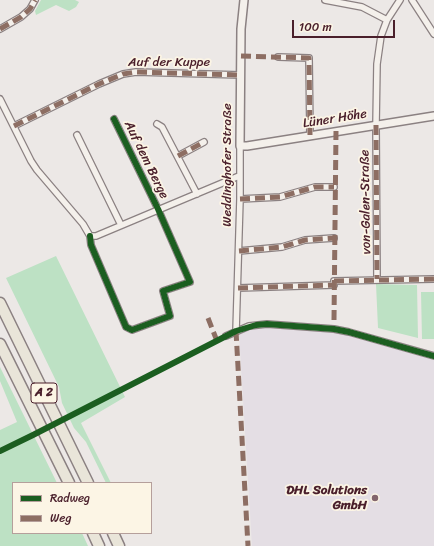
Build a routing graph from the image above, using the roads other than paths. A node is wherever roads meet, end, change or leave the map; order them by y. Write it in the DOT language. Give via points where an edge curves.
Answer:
graph roads {
  1 [pos="35,0"];
  2 [pos="244,0"];
  3 [pos="325,0"];
  4 [pos="400,0"];
  5 [pos="412,0"];
  6 [pos="387,20"];
  7 [pos="0,30"];
  8 [pos="434,34"];
  9 [pos="278,57"];
  10 [pos="241,75"];
  11 [pos="0,99"];
  12 [pos="434,116"];
  13 [pos="114,120"];
  14 [pos="157,124"];
  15 [pos="376,125"];
  16 [pos="14,126"];
  17 [pos="310,135"];
  18 [pos="77,136"];
  19 [pos="204,142"];
  20 [pos="240,146"];
  21 [pos="178,156"];
  22 [pos="240,176"];
  23 [pos="334,187"];
  24 [pos="197,194"];
  25 [pos="240,199"];
  26 [pos="158,210"];
  27 [pos="122,225"];
  28 [pos="90,236"];
  29 [pos="334,238"];
  30 [pos="239,251"];
  31 [pos="434,279"];
  32 [pos="377,280"];
  33 [pos="238,288"];
  34 [pos="0,303"];
  35 [pos="236,331"];
  36 [pos="226,336"];
  37 [pos="0,344"];
  38 [pos="434,356"];
  39 [pos="68,482"];
  40 [pos="88,482"];
  41 [pos="94,534"];
  42 [pos="113,534"];
  43 [pos="100,546"];
  44 [pos="119,546"];
  1 -- 7 [label="street" via="21,17"];
  2 -- 10 [label="street, Weddinghofer Straße"];
  3 -- 6 [label="street" via="362,7"];
  4 -- 6 [label="street, von-Galen-Straße"];
  5 -- 8 [label="street"];
  6 -- 15 [label="street, von-Galen-Straße" via="381,36 377,64"];
  9 -- 17 [label="street" via="309,58"];
  10 -- 16 [label="street, Auf der Kuppe" via="136,72 124,74"];
  10 -- 20 [label="street, Weddinghofer Straße"];
  11 -- 16 [label="street"];
  12 -- 15 [label="street, Lüner Höhe"];
  13 -- 26 [label="street, Auf dem Berge"];
  14 -- 21 [label="street, Auf dem Berge" via="162,127"];
  15 -- 17 [label="street, Lüner Höhe"];
  15 -- 32 [label="street, von-Galen-Straße"];
  16 -- 28 [label="street" via="37,170 83,224"];
  17 -- 20 [label="street, Lüner Höhe"];
  18 -- 27 [label="street"];
  19 -- 21 [label="street"];
  20 -- 22 [label="street, Weddinghofer Straße"];
  21 -- 24 [label="street, Auf dem Berge"];
  22 -- 24 [label="street, Auf dem Berge"];
  22 -- 25 [label="street, Weddinghofer Straße"];
  23 -- 25 [label="street" via="315,187 280,197"];
  24 -- 26 [label="street, Auf dem Berge"];
  25 -- 30 [label="street, Weddinghofer Straße"];
  26 -- 27 [label="street, Auf dem Berge"];
  26 -- 28 [label="street" via="190,282 163,291 170,316 132,330 126,327 91,245"];
  27 -- 28 [label="street, Auf dem Berge"];
  29 -- 30 [label="street"];
  30 -- 33 [label="street, Weddinghofer Straße"];
  31 -- 32 [label="street"];
  32 -- 33 [label="street"];
  33 -- 35 [label="street, Weddinghofer Straße"];
  34 -- 40 [label="highway, A 2"];
  35 -- 36 [label="street"];
  35 -- 38 [label="street" via="249,326 267,324 334,329"];
  37 -- 39 [label="highway, A 2"];
  41 -- 43 [label="highway"];
  42 -- 44 [label="highway"];
}
